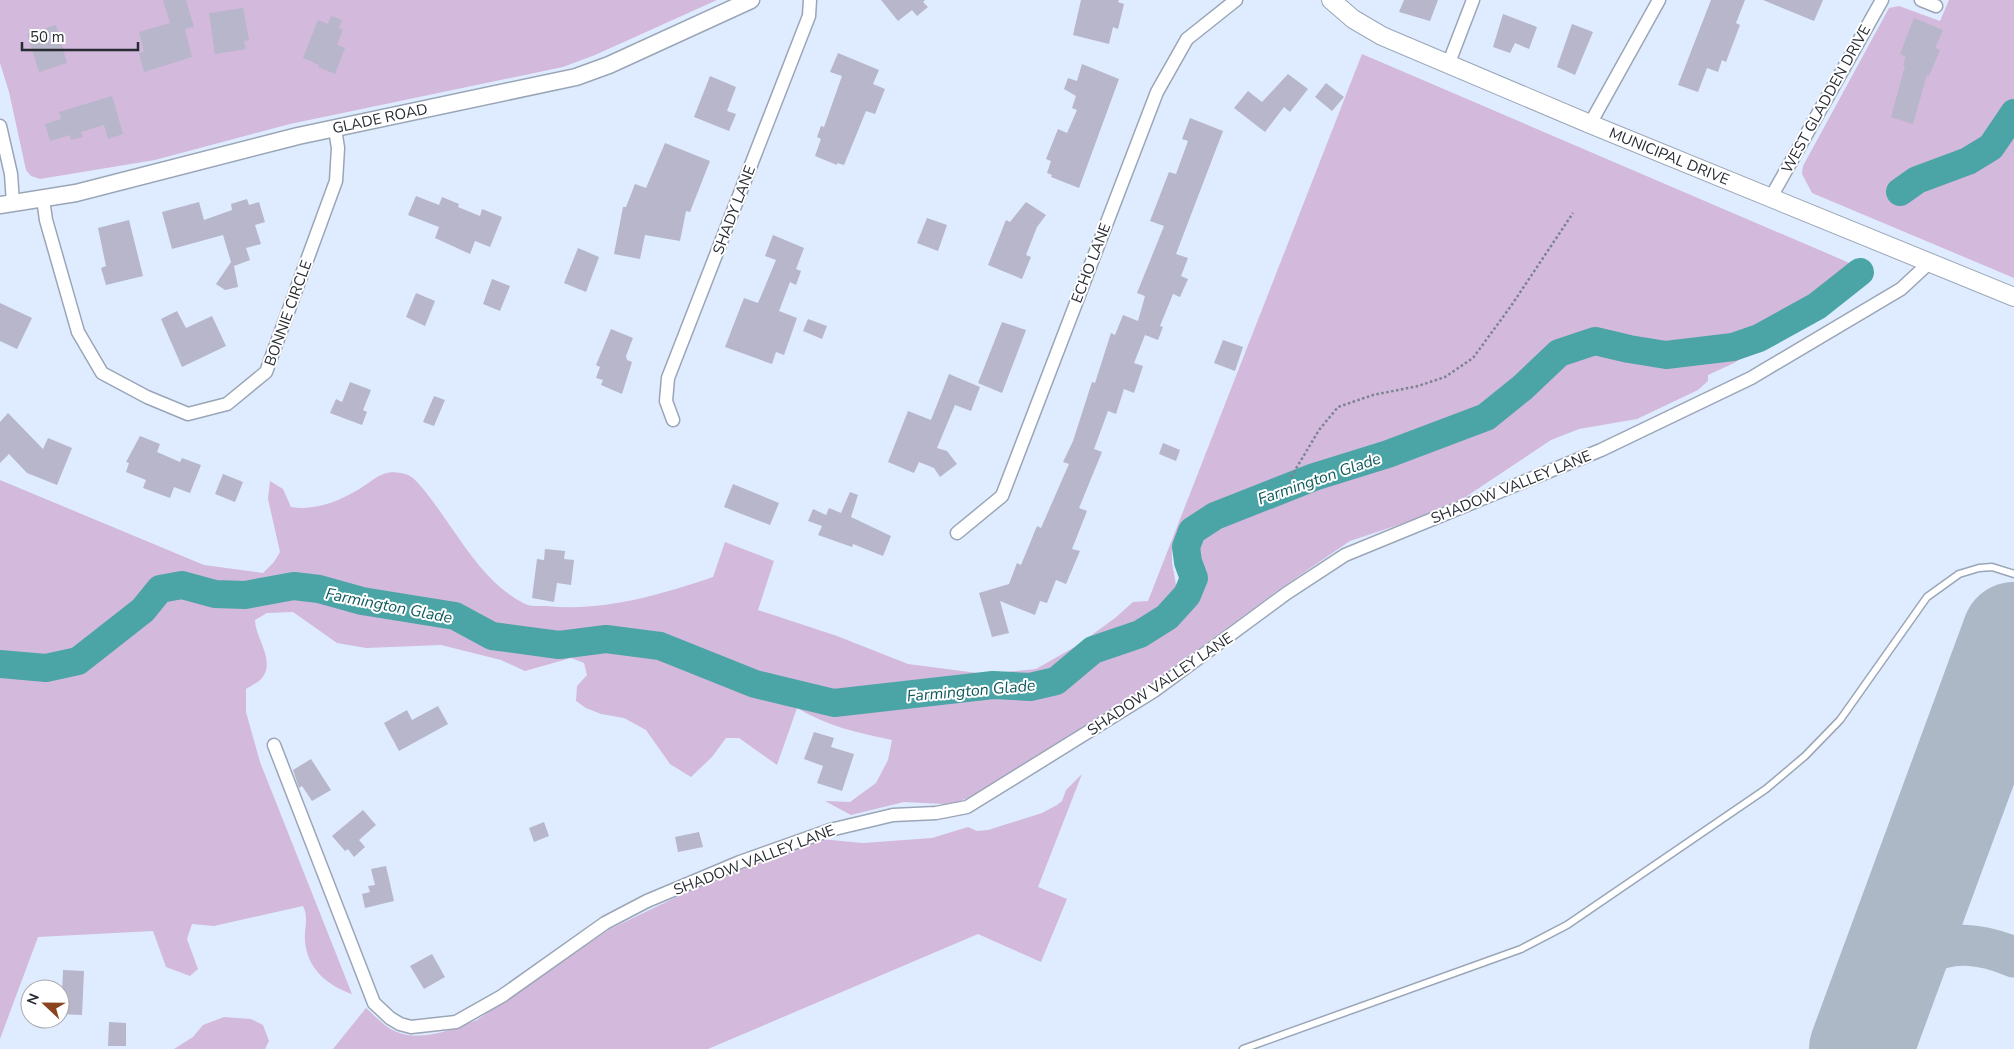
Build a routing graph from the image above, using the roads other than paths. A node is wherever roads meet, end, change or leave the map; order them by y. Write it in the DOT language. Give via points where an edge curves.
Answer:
graph roads {
  1 [pos="750,0"];
  2 [pos="810,0"];
  3 [pos="1236,0"];
  4 [pos="1331,0"];
  5 [pos="1473,0"];
  6 [pos="1660,0"];
  7 [pos="1882,0"];
  8 [pos="1920,0"];
  9 [pos="1936,6"];
  10 [pos="1448,65"];
  11 [pos="1590,124"];
  12 [pos="0,126"];
  13 [pos="335,129"];
  14 [pos="1770,199"];
  15 [pos="43,200"];
  16 [pos="6,204"];
  17 [pos="1929,263"];
  18 [pos="2014,297"];
  19 [pos="674,420"];
  20 [pos="957,533"];
  21 [pos="2014,574"];
  22 [pos="274,745"];
  23 [pos="1243,1049"];
  1 -- 13 [label="street, GLADE ROAD" via="576,77"];
  2 -- 19 [label="street, SHADY LANE" via="810,16 668,378 666,401"];
  3 -- 20 [label="street, ECHO LANE" via="1187,39 1157,92 1002,496"];
  4 -- 10 [label="main road, MUNICIPAL DRIVE" via="1353,19 1382,36"];
  5 -- 10 [label="street"];
  6 -- 11 [label="street"];
  7 -- 14 [label="street, WEST GLADDEN DRIVE"];
  8 -- 9 [label="street"];
  10 -- 11 [label="main road, MUNICIPAL DRIVE"];
  11 -- 14 [label="main road, MUNICIPAL DRIVE"];
  12 -- 16 [label="street" via="11,174"];
  13 -- 15 [label="street, GLADE ROAD"];
  13 -- 15 [label="street, BONNIE CIRCLE" via="338,148 336,182 266,372 227,404 188,414 102,373 78,332"];
  14 -- 17 [label="main road, MUNICIPAL DRIVE"];
  15 -- 16 [label="street, GLADE ROAD"];
  17 -- 18 [label="main road, MUNICIPAL DRIVE"];
  17 -- 22 [label="street, SHADOW VALLEY LANE" via="1901,289 1751,378 1601,450 1345,555 1154,690 968,808 893,815 830,830 648,901 605,923 502,996 456,1022 421,1028 405,1026 390,1018 374,1003"];
  21 -- 23 [label="lane" via="1992,567 1979,568 1959,574 1927,597 1840,720 1804,756 1766,789 1567,925 1521,949"];
}
